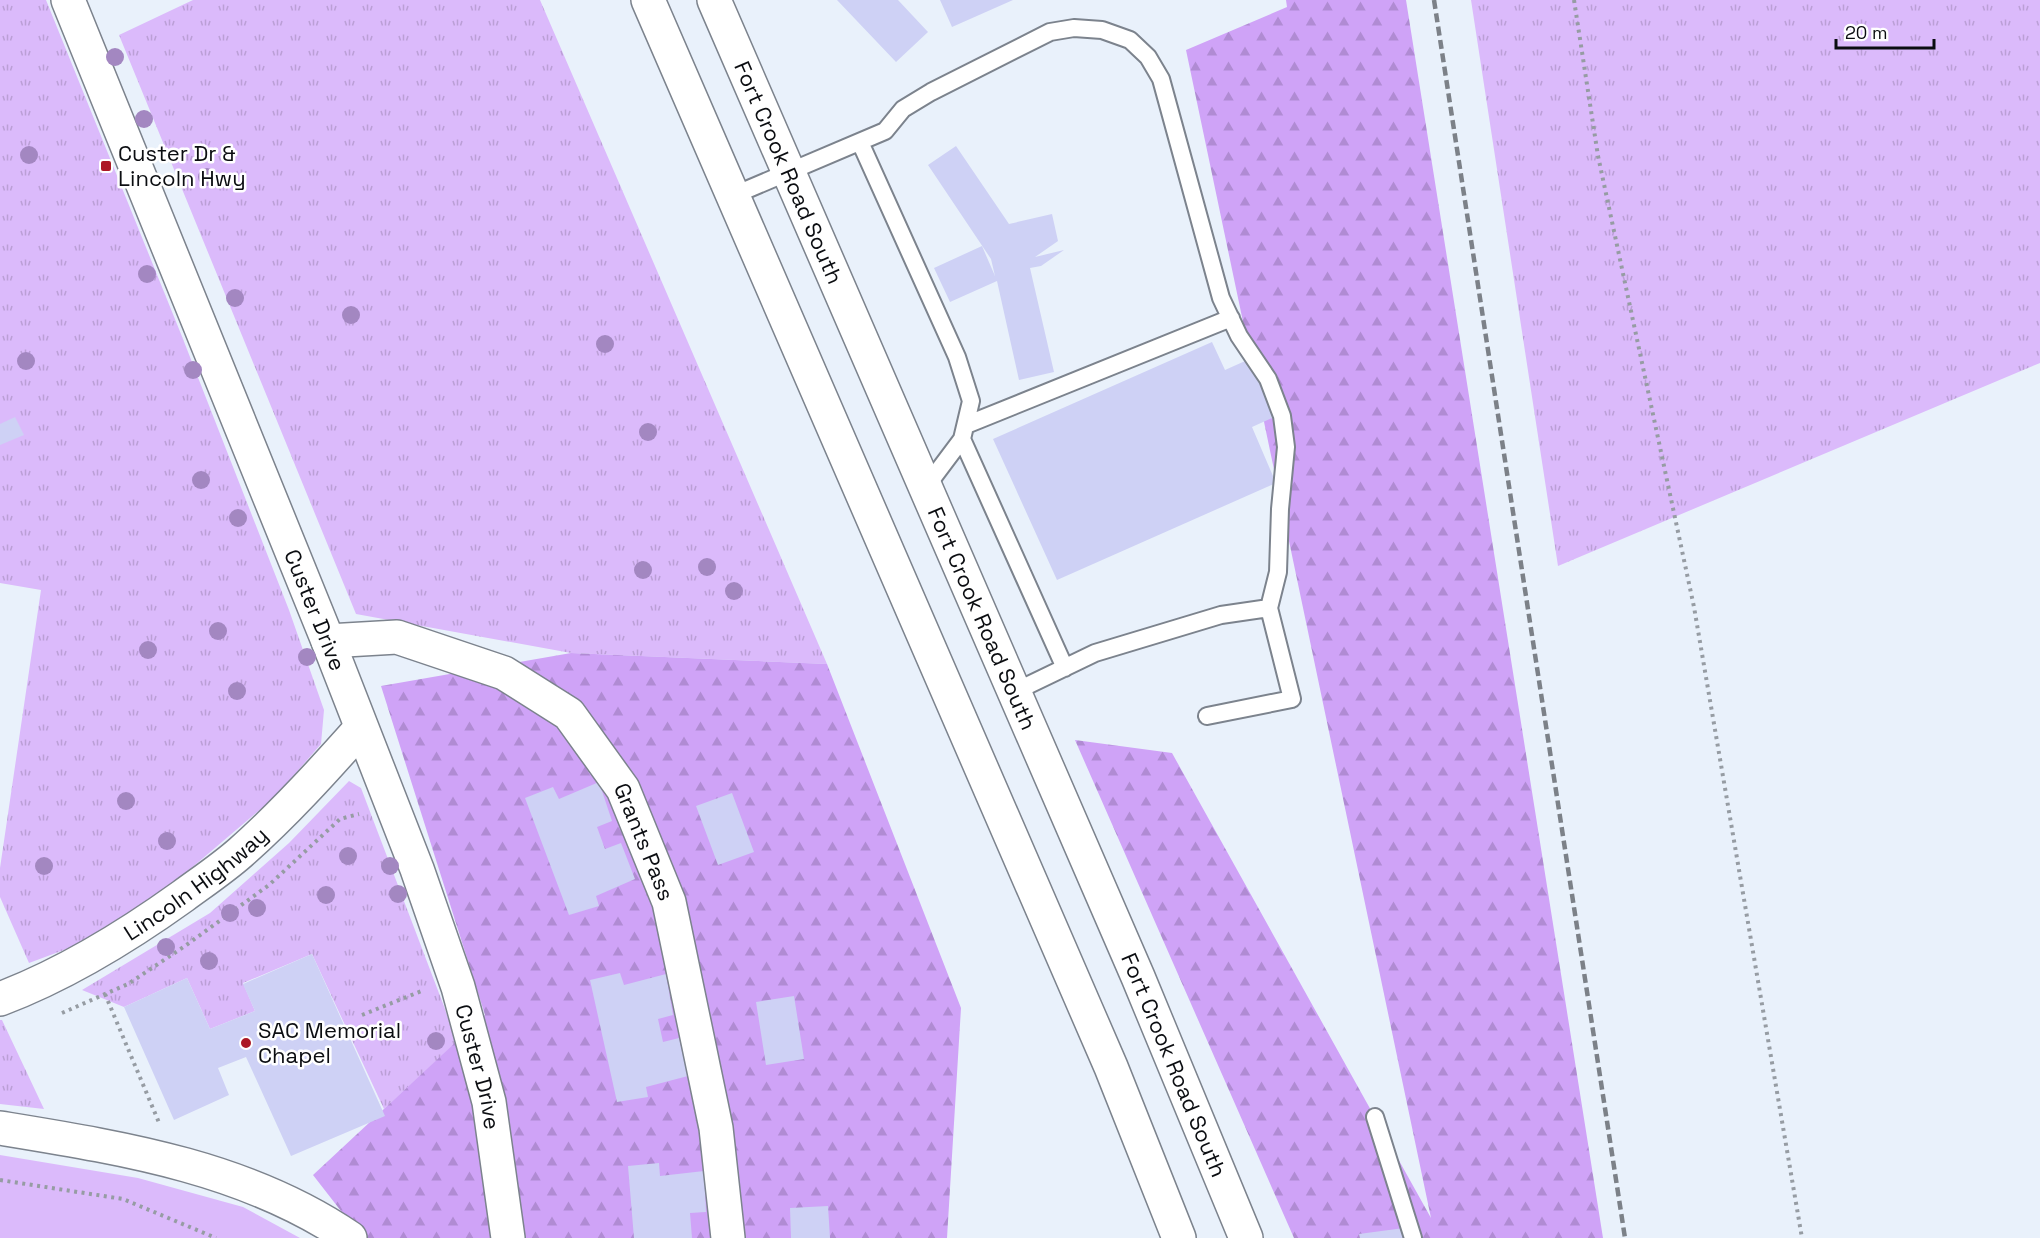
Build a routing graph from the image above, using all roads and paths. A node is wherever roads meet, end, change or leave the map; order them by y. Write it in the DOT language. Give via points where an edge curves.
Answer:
graph roads {
  1 [pos="68,0"];
  2 [pos="648,0"];
  3 [pos="714,0"];
  4 [pos="1574,0"];
  5 [pos="860,142"];
  6 [pos="789,172"];
  7 [pos="732,196"];
  8 [pos="1231,318"];
  9 [pos="964,432"];
  10 [pos="926,487"];
  11 [pos="1269,608"];
  12 [pos="328,641"];
  13 [pos="1065,668"];
  14 [pos="1014,692"];
  15 [pos="1207,716"];
  16 [pos="361,728"];
  17 [pos="389,798"];
  18 [pos="455,978"];
  19 [pos="105,994"];
  20 [pos="0,999"];
  21 [pos="62,1013"];
  22 [pos="362,1015"];
  23 [pos="1375,1117"];
  24 [pos="0,1128"];
  25 [pos="163,1131"];
  26 [pos="0,1180"];
  27 [pos="216,1238"];
  28 [pos="350,1238"];
  29 [pos="508,1238"];
  30 [pos="728,1238"];
  31 [pos="1179,1238"];
  32 [pos="1246,1238"];
  33 [pos="1413,1238"];
  34 [pos="1802,1238"];
  1 -- 12 [label="street, Custer Drive"];
  2 -- 7 [label="street"];
  3 -- 6 [label="street, Fort Crook Road South"];
  4 -- 34 [label="path" via="1598,156 1694,607"];
  5 -- 6 [label="lane"];
  5 -- 8 [label="lane" via="885,131 903,109 931,92 1050,32 1074,28 1102,30 1130,40 1148,57 1161,79 1221,298"];
  5 -- 9 [label="lane" via="957,357 971,401"];
  6 -- 7 [label="lane"];
  6 -- 10 [label="street, Fort Crook Road South"];
  7 -- 31 [label="street" via="1106,1056"];
  8 -- 9 [label="lane"];
  8 -- 11 [label="lane" via="1268,379 1282,416 1286,447 1278,572"];
  9 -- 10 [label="lane"];
  9 -- 13 [label="lane"];
  10 -- 14 [label="street, Fort Crook Road South"];
  11 -- 13 [label="lane" via="1221,615 1095,654"];
  11 -- 15 [label="lane" via="1292,699"];
  12 -- 16 [label="street, Custer Drive"];
  12 -- 30 [label="street, Grants Pass" via="397,638 504,673 568,714 623,789 669,902 716,1128"];
  13 -- 14 [label="lane"];
  14 -- 32 [label="street, Fort Crook Road South"];
  16 -- 17 [label="street, Custer Drive"];
  16 -- 20 [label="street, Lincoln Highway" via="309,787 239,854 104,949"];
  17 -- 18 [label="street, Custer Drive"];
  17 -- 19 [label="path" via="364,813 340,819 268,885 185,946 128,984"];
  18 -- 22 [label="path"];
  18 -- 29 [label="street, Custer Drive" via="489,1102"];
  19 -- 21 [label="path"];
  19 -- 25 [label="path"];
  23 -- 33 [label="lane"];
  24 -- 28 [label="street" via="113,1147 203,1168 296,1205"];
  26 -- 27 [label="path" via="123,1198"];
}
